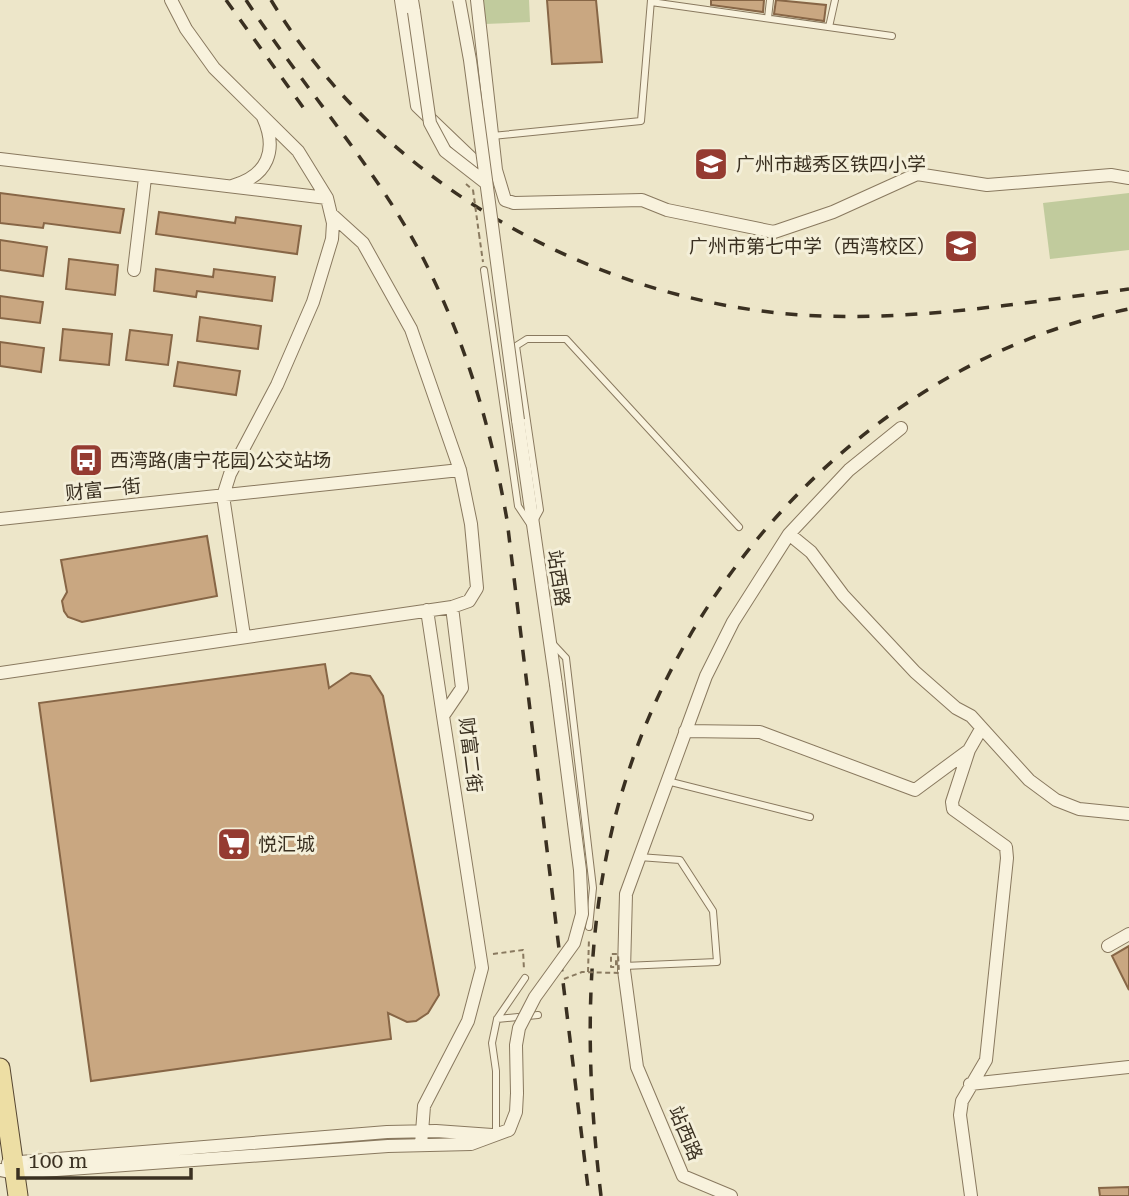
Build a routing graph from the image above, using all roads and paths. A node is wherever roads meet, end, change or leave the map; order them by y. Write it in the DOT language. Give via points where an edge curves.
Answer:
graph roads {
  1 [pos="171,0"];
  2 [pos="401,0"];
  3 [pos="459,0"];
  4 [pos="477,0"];
  5 [pos="713,0"];
  6 [pos="770,0"];
  7 [pos="835,0"];
  8 [pos="651,1"];
  9 [pos="413,6"];
  10 [pos="712,10"];
  11 [pos="768,18"];
  12 [pos="829,27"];
  13 [pos="892,36"];
  14 [pos="260,111"];
  15 [pos="492,136"];
  16 [pos="0,159"];
  17 [pos="20,163"];
  18 [pos="0,167"];
  19 [pos="145,178"];
  20 [pos="1129,178"];
  21 [pos="486,183"];
  22 [pos="501,185"];
  23 [pos="228,187"];
  24 [pos="473,190"];
  25 [pos="327,198"];
  26 [pos="331,214"];
  27 [pos="134,270"];
  28 [pos="484,270"];
  29 [pos="901,428"];
  30 [pos="460,470"];
  31 [pos="223,496"];
  32 [pos="0,519"];
  33 [pos="531,526"];
  34 [pos="739,527"];
  35 [pos="789,534"];
  36 [pos="452,607"];
  37 [pos="427,610"];
  38 [pos="244,636"];
  39 [pos="550,640"];
  40 [pos="0,673"];
  41 [pos="443,716"];
  42 [pos="981,729"];
  43 [pos="685,731"];
  44 [pos="969,750"];
  45 [pos="667,781"];
  46 [pos="1129,814"];
  47 [pos="810,817"];
  48 [pos="639,858"];
  49 [pos="589,927"];
  50 [pos="1129,934"];
  51 [pos="1108,946"];
  52 [pos="481,955"];
  53 [pos="620,962"];
  54 [pos="588,972"];
  55 [pos="525,978"];
  56 [pos="563,979"];
  57 [pos="538,1015"];
  58 [pos="497,1019"];
  59 [pos="1129,1067"];
  60 [pos="0,1068"];
  61 [pos="970,1084"];
  62 [pos="421,1131"];
  63 [pos="496,1135"];
  64 [pos="421,1145"];
  65 [pos="7,1167"];
  66 [pos="18,1196"];
  67 [pos="731,1196"];
  68 [pos="971,1196"];
  1 -- 14 [label="street" via="201,51"];
  2 -- 22 [label="street" via="417,106"];
  3 -- 21 [label="street, 站西路, bridge"];
  4 -- 15 [label="street"];
  5 -- 10 [label="lane"];
  6 -- 11 [label="lane"];
  7 -- 12 [label="lane"];
  8 -- 10 [label="lane"];
  8 -- 15 [label="lane" via="641,121"];
  9 -- 21 [label="street, bridge" via="430,122 445,152"];
  10 -- 11 [label="lane"];
  11 -- 12 [label="lane"];
  12 -- 13 [label="lane"];
  14 -- 23 [label="street" via="270,132 267,161 251,178"];
  14 -- 25 [label="street" via="298,151"];
  15 -- 22 [label="street"];
  16 -- 17 [label="street"];
  17 -- 18 [label="street"];
  17 -- 19 [label="street"];
  19 -- 23 [label="street"];
  19 -- 27 [label="street"];
  20 -- 22 [label="street" via="1111,175 987,185 917,174 833,212 774,232 667,210 642,200 514,203 505,200"];
  21 -- 33 [label="street, 站西路, bridge"];
  23 -- 25 [label="street"];
  24 -- 28 [label="path, bridge"];
  25 -- 26 [label="street"];
  26 -- 30 [label="street" via="363,243 411,329"];
  26 -- 31 [label="street" via="332,239 313,302"];
  28 -- 33 [label="lane" via="519,506"];
  29 -- 35 [label="street, 站西路" via="849,470"];
  30 -- 31 [label="street, 财富一街"];
  30 -- 36 [label="street" via="477,588 469,601"];
  31 -- 32 [label="street, 财富一街"];
  31 -- 38 [label="street"];
  33 -- 34 [label="lane" via="540,510 516,346 527,339 566,339"];
  33 -- 39 [label="street, 站西路"];
  35 -- 42 [label="street" via="811,552 915,672"];
  35 -- 43 [label="street, 站西路" via="733,622"];
  36 -- 37 [label="street"];
  36 -- 41 [label="street, 财富二街" via="462,688"];
  37 -- 38 [label="street"];
  37 -- 41 [label="street"];
  38 -- 40 [label="street"];
  39 -- 49 [label="lane" via="566,658 593,888"];
  39 -- 63 [label="street, 站西路, bridge" via="582,914 574,943 519,1028 513,1124"];
  41 -- 52 [label="street, 财富二街"];
  42 -- 44 [label="street"];
  42 -- 46 [label="street" via="1029,780 1056,800 1079,809"];
  43 -- 44 [label="street" via="760,732 915,790"];
  43 -- 45 [label="street, 站西路"];
  44 -- 61 [label="street" via="953,810 1006,847 1007,858 986,1060"];
  45 -- 47 [label="lane"];
  45 -- 48 [label="street, 站西路"];
  48 -- 53 [label="street, 站西路" via="626,894"];
  48 -- 53 [label="lane" via="680,860 713,911 717,962"];
  49 -- 54 [label="path"];
  50 -- 51 [label="street"];
  52 -- 55 [label="path" via="523,950"];
  52 -- 62 [label="street, 财富二街" via="474,1005 424,1105"];
  53 -- 54 [label="path, bridge" via="616,967 611,967 611,954 618,954 619,973"];
  53 -- 67 [label="street, 站西路" via="637,1067 683,1176"];
  54 -- 56 [label="path, bridge"];
  55 -- 58 [label="lane"];
  57 -- 58 [label="lane"];
  58 -- 63 [label="lane" via="492,1042"];
  59 -- 61 [label="street"];
  60 -- 65 [label="main road"];
  61 -- 68 [label="street" via="960,1115"];
  62 -- 63 [label="street"];
  62 -- 64 [label="street, 财富二街"];
  62 -- 65 [label="street"];
  63 -- 64 [label="street" via="471,1144"];
  64 -- 65 [label="street"];
  65 -- 66 [label="main road"];
}
